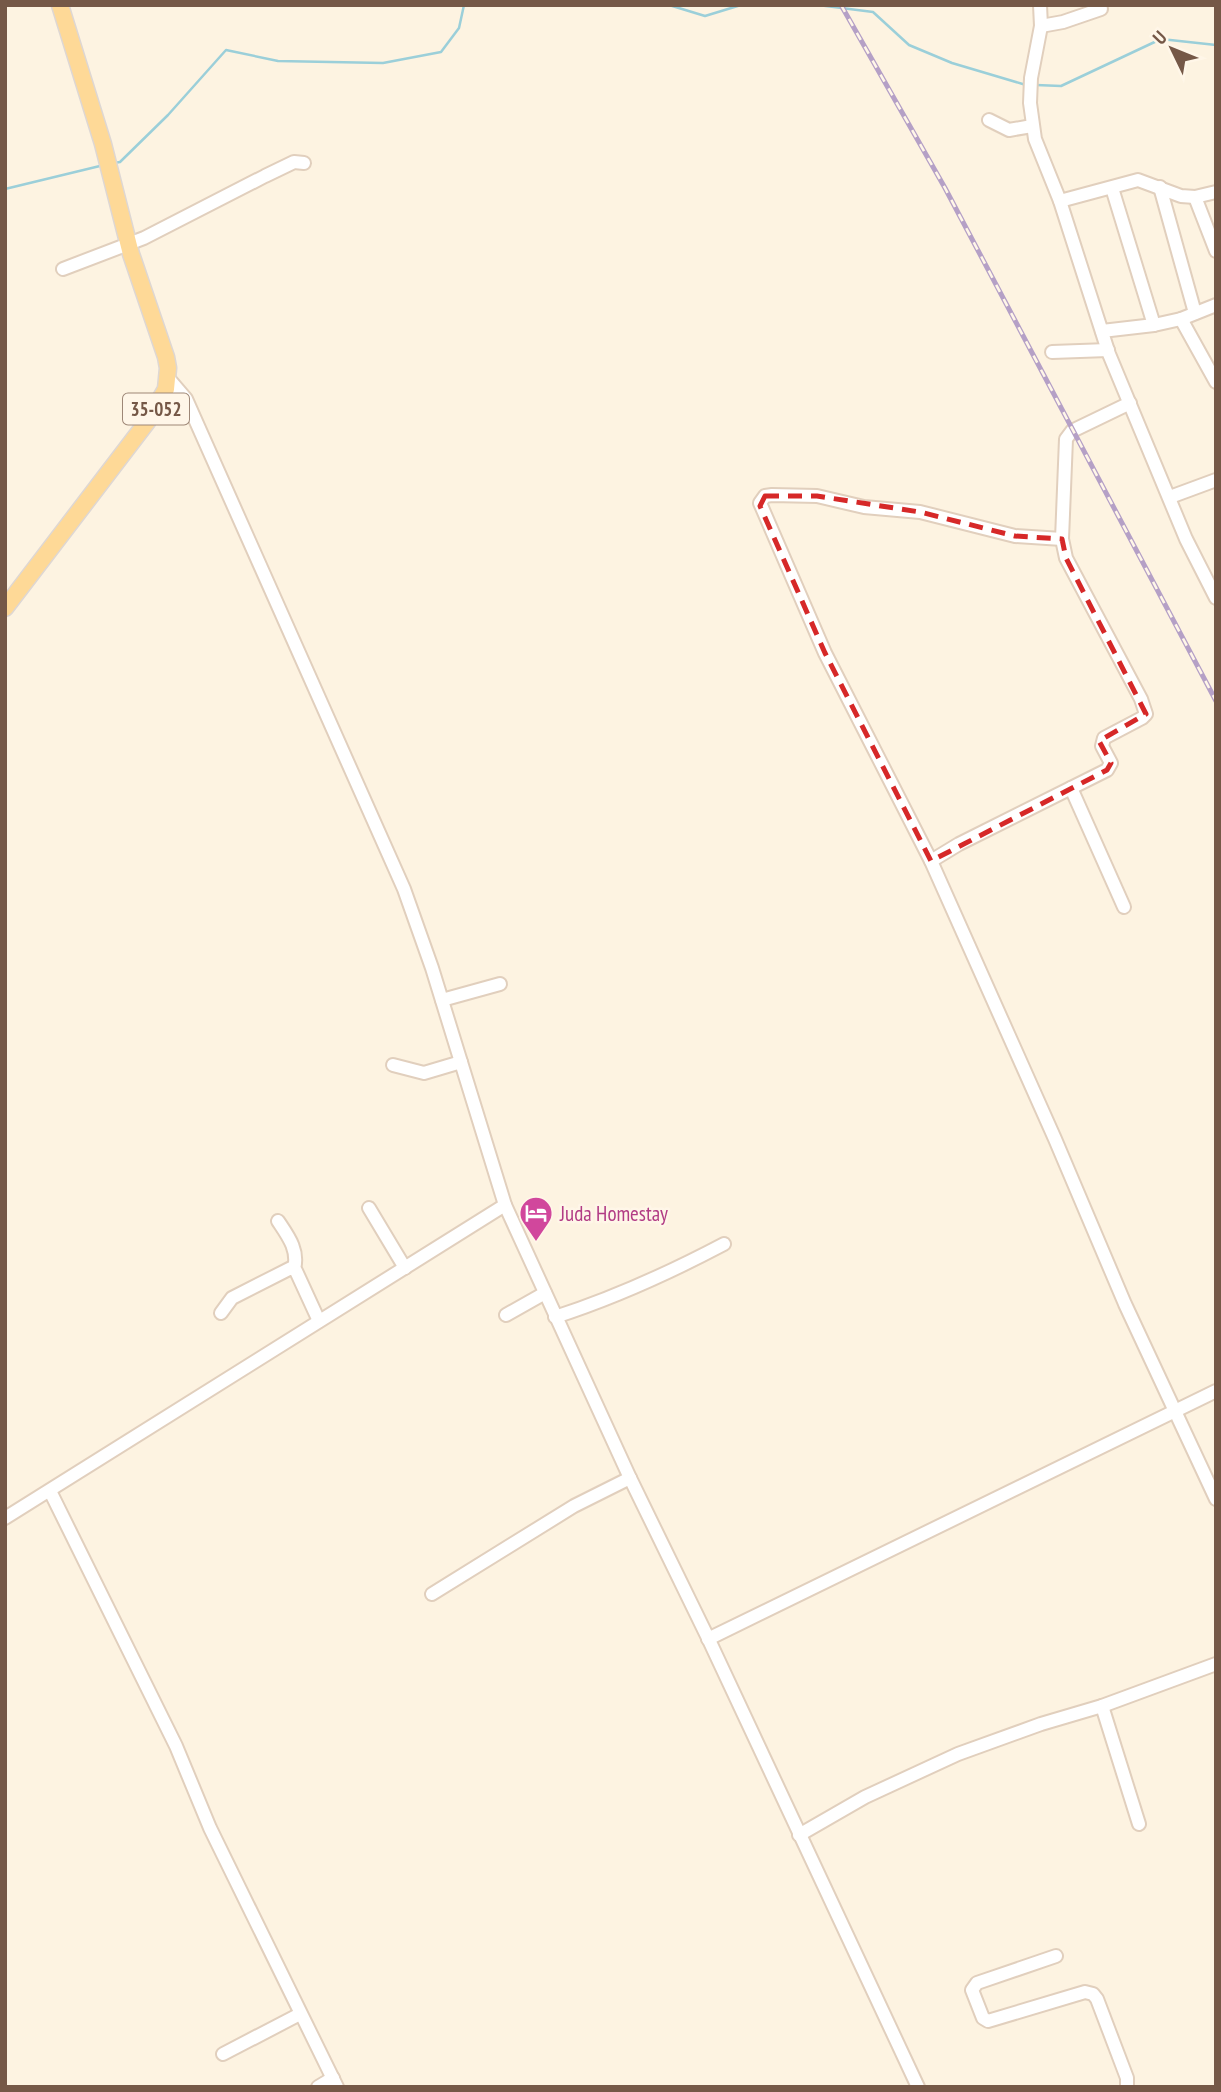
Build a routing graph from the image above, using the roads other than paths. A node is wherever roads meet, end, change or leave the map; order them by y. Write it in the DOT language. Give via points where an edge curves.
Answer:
graph roads {
  1 [pos="60,5"];
  2 [pos="1040,5"];
  3 [pos="1101,9"];
  4 [pos="1041,26"];
  5 [pos="989,120"];
  6 [pos="1032,127"];
  7 [pos="304,163"];
  8 [pos="1160,187"];
  9 [pos="1112,188"];
  10 [pos="1216,191"];
  11 [pos="1195,197"];
  12 [pos="1060,201"];
  13 [pos="128,244"];
  14 [pos="1216,251"];
  15 [pos="63,269"];
  16 [pos="1216,305"];
  17 [pos="1195,313"];
  18 [pos="1181,318"];
  19 [pos="1154,325"];
  20 [pos="1102,331"];
  21 [pos="1108,350"];
  22 [pos="1052,352"];
  23 [pos="168,378"];
  24 [pos="1216,382"];
  25 [pos="1130,402"];
  26 [pos="1216,480"];
  27 [pos="1170,497"];
  28 [pos="1062,538"];
  29 [pos="1216,598"];
  30 [pos="5,608"];
  31 [pos="1070,788"];
  32 [pos="931,861"];
  33 [pos="1124,907"];
  34 [pos="500,984"];
  35 [pos="442,1000"];
  36 [pos="461,1062"];
  37 [pos="393,1065"];
  38 [pos="505,1206"];
  39 [pos="369,1208"];
  40 [pos="278,1221"];
  41 [pos="724,1244"];
  42 [pos="405,1268"];
  43 [pos="294,1269"];
  44 [pos="545,1293"];
  45 [pos="221,1312"];
  46 [pos="506,1315"];
  47 [pos="555,1317"];
  48 [pos="319,1321"];
  49 [pos="1216,1391"];
  50 [pos="1175,1413"];
  51 [pos="630,1478"];
  52 [pos="50,1491"];
  53 [pos="1216,1499"];
  54 [pos="5,1518"];
  55 [pos="432,1594"];
  56 [pos="708,1639"];
  57 [pos="1216,1664"];
  58 [pos="1102,1706"];
  59 [pos="1139,1825"];
  60 [pos="799,1835"];
  61 [pos="1056,1956"];
  62 [pos="300,2014"];
  63 [pos="223,2054"];
  64 [pos="335,2082"];
  65 [pos="318,2087"];
  66 [pos="918,2087"];
  67 [pos="1127,2087"];
  1 -- 13 [label="main road, 35-052"];
  2 -- 4 [label="street"];
  3 -- 4 [label="street"];
  4 -- 6 [label="street" via="1031,78"];
  5 -- 6 [label="street" via="1009,130"];
  6 -- 12 [label="street"];
  7 -- 13 [label="street" via="294,162"];
  8 -- 9 [label="street" via="1138,180"];
  8 -- 11 [label="street" via="1175,195"];
  8 -- 17 [label="street"];
  9 -- 12 [label="street"];
  9 -- 19 [label="street"];
  10 -- 11 [label="street"];
  11 -- 14 [label="street"];
  12 -- 20 [label="street"];
  13 -- 15 [label="street"];
  13 -- 23 [label="main road, 35-052" via="163,348"];
  16 -- 17 [label="street"];
  17 -- 18 [label="street"];
  18 -- 19 [label="street"];
  18 -- 24 [label="street"];
  19 -- 20 [label="street"];
  20 -- 21 [label="street"];
  21 -- 22 [label="street"];
  21 -- 25 [label="street"];
  23 -- 30 [label="main road, 35-052" via="162,399 147,422"];
  23 -- 35 [label="street" via="186,399 361,790 404,889"];
  25 -- 27 [label="street"];
  25 -- 28 [label="street" via="1072,431 1066,439"];
  26 -- 27 [label="street"];
  27 -- 29 [label="street"];
  28 -- 31 [label="street" via="1066,558 1146,712 1102,741 1111,763 1108,770"];
  28 -- 32 [label="street" via="1015,536 920,512 864,507 817,496 772,495 760,503 825,653"];
  31 -- 32 [label="street"];
  31 -- 33 [label="street"];
  32 -- 50 [label="street"];
  34 -- 35 [label="street"];
  35 -- 36 [label="street"];
  36 -- 37 [label="street" via="424,1073"];
  36 -- 38 [label="street"];
  38 -- 42 [label="street"];
  38 -- 44 [label="street"];
  39 -- 42 [label="street"];
  40 -- 43 [label="street" via="296,1252"];
  41 -- 47 [label="street" via="669,1273"];
  42 -- 48 [label="street"];
  43 -- 45 [label="street" via="232,1298"];
  43 -- 48 [label="street"];
  44 -- 46 [label="street"];
  44 -- 47 [label="street"];
  47 -- 51 [label="street"];
  48 -- 52 [label="street"];
  49 -- 50 [label="street"];
  50 -- 53 [label="street"];
  50 -- 56 [label="street"];
  51 -- 55 [label="street" via="574,1506"];
  51 -- 56 [label="street"];
  52 -- 54 [label="street"];
  52 -- 62 [label="street" via="176,1746 210,1828"];
  56 -- 60 [label="street"];
  57 -- 58 [label="street"];
  58 -- 59 [label="street"];
  58 -- 60 [label="street" via="958,1754 865,1797"];
  60 -- 66 [label="street"];
  61 -- 67 [label="street" via="977,1983 972,1990 984,2018 988,2021 1085,1992 1093,1994 1128,2078"];
  62 -- 63 [label="street"];
  62 -- 64 [label="street"];
  64 -- 65 [label="street"];
}
